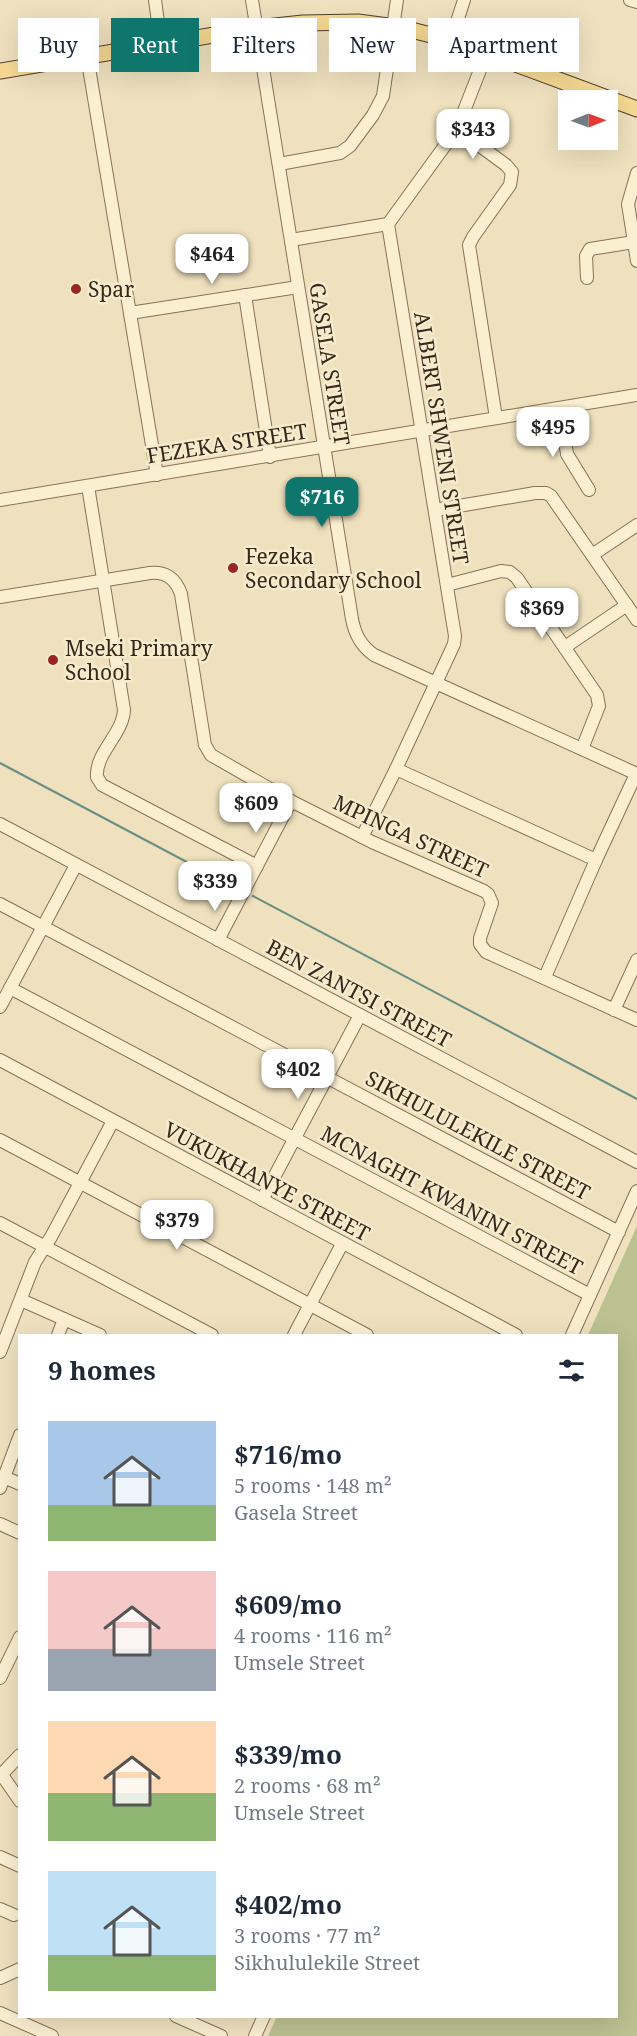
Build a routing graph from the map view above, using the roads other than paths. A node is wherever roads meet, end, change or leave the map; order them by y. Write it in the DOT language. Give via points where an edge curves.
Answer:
graph roads {
  1 [pos="155,0"];
  2 [pos="252,0"];
  3 [pos="397,0"];
  4 [pos="464,0"];
  5 [pos="630,0"];
  6 [pos="637,3"];
  7 [pos="157,18"];
  8 [pos="255,18"];
  9 [pos="394,18"];
  10 [pos="458,18"];
  11 [pos="18,67"];
  12 [pos="0,70"];
  13 [pos="90,72"];
  14 [pos="263,72"];
  15 [pos="386,72"];
  16 [pos="479,72"];
  17 [pos="529,72"];
  18 [pos="568,90"];
  19 [pos="618,104"];
  20 [pos="637,109"];
  21 [pos="458,129"];
  22 [pos="279,164"];
  23 [pos="637,173"];
  24 [pos="388,224"];
  25 [pos="291,240"];
  26 [pos="634,242"];
  27 [pos="637,261"];
  28 [pos="587,278"];
  29 [pos="298,287"];
  30 [pos="245,295"];
  31 [pos="130,313"];
  32 [pos="637,395"];
  33 [pos="560,408"];
  34 [pos="496,418"];
  35 [pos="422,430"];
  36 [pos="325,447"];
  37 [pos="270,457"];
  38 [pos="157,475"];
  39 [pos="87,486"];
  40 [pos="589,490"];
  41 [pos="0,500"];
  42 [pos="435,510"];
  43 [pos="636,528"];
  44 [pos="592,555"];
  45 [pos="103,580"];
  46 [pos="447,585"];
  47 [pos="0,597"];
  48 [pos="627,605"];
  49 [pos="637,620"];
  50 [pos="566,647"];
  51 [pos="435,683"];
  52 [pos="582,750"];
  53 [pos="396,769"];
  54 [pos="637,774"];
  55 [pos="291,801"];
  56 [pos="0,824"];
  57 [pos="362,837"];
  58 [pos="596,860"];
  59 [pos="76,865"];
  60 [pos="257,866"];
  61 [pos="0,904"];
  62 [pos="43,927"];
  63 [pos="218,940"];
  64 [pos="637,960"];
  65 [pos="545,977"];
  66 [pos="10,988"];
  67 [pos="0,1007"];
  68 [pos="614,1010"];
  69 [pos="360,1015"];
  70 [pos="637,1020"];
  71 [pos="0,1060"];
  72 [pos="327,1077"];
  73 [pos="113,1121"];
  74 [pos="295,1139"];
  75 [pos="0,1140"];
  76 [pos="637,1162"];
  77 [pos="80,1183"];
  78 [pos="637,1191"];
  79 [pos="262,1200"];
  80 [pos="0,1223"];
  81 [pos="619,1232"];
  82 [pos="342,1244"];
  83 [pos="45,1247"];
  84 [pos="590,1295"];
  85 [pos="21,1300"];
  86 [pos="310,1305"];
  87 [pos="64,1319"];
  88 [pos="58,1334"];
  89 [pos="98,1334"];
  90 [pos="209,1334"];
  91 [pos="295,1334"];
  92 [pos="365,1334"];
  93 [pos="514,1334"];
  94 [pos="572,1334"];
  95 [pos="0,1352"];
  96 [pos="18,1440"];
  97 [pos="2,1483"];
  98 [pos="18,1485"];
  99 [pos="0,1524"];
  100 [pos="18,1532"];
  101 [pos="18,1641"];
  102 [pos="0,1678"];
  103 [pos="18,1757"];
  104 [pos="1,1776"];
  105 [pos="18,1798"];
  106 [pos="1,1860"];
  107 [pos="18,1865"];
  108 [pos="0,1909"];
  109 [pos="14,1915"];
  110 [pos="18,1970"];
  111 [pos="0,1978"];
  112 [pos="0,2013"];
  113 [pos="180,2018"];
  114 [pos="263,2018"];
  115 [pos="52,2036"];
  116 [pos="221,2036"];
  117 [pos="255,2036"];
  1 -- 7 [label="street"];
  2 -- 8 [label="street, GASELA STREET"];
  3 -- 9 [label="street"];
  4 -- 10 [label="street"];
  5 -- 6 [label="street"];
  11 -- 12 [label="main road"];
  13 -- 31 [label="street"];
  14 -- 22 [label="street, GASELA STREET"];
  15 -- 22 [label="street" via="381,102 350,146 334,155"];
  16 -- 21 [label="street"];
  17 -- 18 [label="main road"];
  19 -- 20 [label="main road"];
  21 -- 24 [label="street"];
  21 -- 34 [label="street" via="512,172 510,185 469,245"];
  22 -- 25 [label="street, GASELA STREET"];
  23 -- 26 [label="street" via="628,199"];
  24 -- 25 [label="street"];
  24 -- 35 [label="street, ALBERT SHWENI STREET"];
  25 -- 29 [label="street, GASELA STREET"];
  26 -- 27 [label="street"];
  26 -- 28 [label="street" via="590,249 586,256"];
  29 -- 30 [label="street"];
  29 -- 36 [label="street, GASELA STREET"];
  30 -- 31 [label="street"];
  30 -- 37 [label="street"];
  31 -- 38 [label="street"];
  32 -- 33 [label="street, FEZEKA STREET"];
  33 -- 34 [label="street, FEZEKA STREET"];
  33 -- 40 [label="street" via="567,454"];
  34 -- 35 [label="street, FEZEKA STREET"];
  35 -- 36 [label="street, FEZEKA STREET"];
  35 -- 42 [label="street, ALBERT SHWENI STREET"];
  36 -- 37 [label="street, FEZEKA STREET"];
  36 -- 51 [label="street, GASELA STREET" via="354,630 374,656"];
  37 -- 38 [label="street, FEZEKA STREET"];
  38 -- 39 [label="street, FEZEKA STREET"];
  39 -- 41 [label="street, FEZEKA STREET"];
  39 -- 45 [label="street"];
  42 -- 44 [label="street" via="546,493 556,501"];
  42 -- 46 [label="street, ALBERT SHWENI STREET"];
  43 -- 44 [label="street"];
  44 -- 48 [label="street"];
  45 -- 47 [label="street, MPINGA STREET"];
  45 -- 55 [label="street, MPINGA STREET" via="155,573 175,581 181,594 208,752"];
  45 -- 60 [label="street" via="124,710 98,768 99,782"];
  46 -- 50 [label="street" via="510,572"];
  46 -- 51 [label="street, ALBERT SHWENI STREET" via="455,636"];
  48 -- 49 [label="street"];
  48 -- 50 [label="street"];
  50 -- 52 [label="street" via="599,700"];
  51 -- 52 [label="street, GASELA STREET"];
  51 -- 53 [label="street, ALBERT SHWENI STREET"];
  52 -- 54 [label="street, GASELA STREET"];
  53 -- 57 [label="street, ALBERT SHWENI STREET"];
  53 -- 58 [label="street"];
  54 -- 58 [label="street"];
  55 -- 57 [label="street, MPINGA STREET"];
  55 -- 60 [label="street"];
  56 -- 59 [label="street, BEN ZANTSI STREET"];
  57 -- 65 [label="street, MPINGA STREET" via="488,894 492,903 481,934 482,949"];
  58 -- 65 [label="street"];
  59 -- 62 [label="street"];
  59 -- 63 [label="street, BEN ZANTSI STREET"];
  60 -- 63 [label="street"];
  61 -- 62 [label="street, SIKHULULEKILE STREET"];
  62 -- 66 [label="street"];
  62 -- 72 [label="street, SIKHULULEKILE STREET"];
  63 -- 69 [label="street, BEN ZANTSI STREET"];
  64 -- 68 [label="street"];
  65 -- 68 [label="street, MPINGA STREET"];
  66 -- 67 [label="street"];
  66 -- 74 [label="street, MCNAGHT KWANINI STREET"];
  68 -- 70 [label="street, MPINGA STREET"];
  69 -- 72 [label="street"];
  69 -- 76 [label="street, BEN ZANTSI STREET"];
  71 -- 73 [label="street, VUKUKHANYE STREET"];
  72 -- 74 [label="street"];
  72 -- 81 [label="street, SIKHULULEKILE STREET"];
  73 -- 77 [label="street"];
  73 -- 79 [label="street, VUKUKHANYE STREET"];
  74 -- 79 [label="street"];
  74 -- 84 [label="street, MCNAGHT KWANINI STREET"];
  75 -- 77 [label="street"];
  77 -- 83 [label="street"];
  77 -- 86 [label="street"];
  78 -- 81 [label="street"];
  79 -- 82 [label="street, VUKUKHANYE STREET"];
  80 -- 83 [label="street"];
  81 -- 84 [label="street"];
  82 -- 86 [label="street"];
  82 -- 93 [label="street, VUKUKHANYE STREET"];
  83 -- 85 [label="street"];
  83 -- 90 [label="street"];
  84 -- 94 [label="street"];
  85 -- 87 [label="street"];
  85 -- 95 [label="street"];
  86 -- 91 [label="street"];
  86 -- 92 [label="street"];
  87 -- 88 [label="street"];
  87 -- 89 [label="street"];
  96 -- 97 [label="street"];
  97 -- 98 [label="street"];
  99 -- 100 [label="street"];
  101 -- 102 [label="street"];
  103 -- 104 [label="street"];
  104 -- 105 [label="street"];
  106 -- 107 [label="street"];
  108 -- 109 [label="street"];
  110 -- 111 [label="street"];
  112 -- 115 [label="street"];
  113 -- 116 [label="street"];
  114 -- 117 [label="street"];
}
